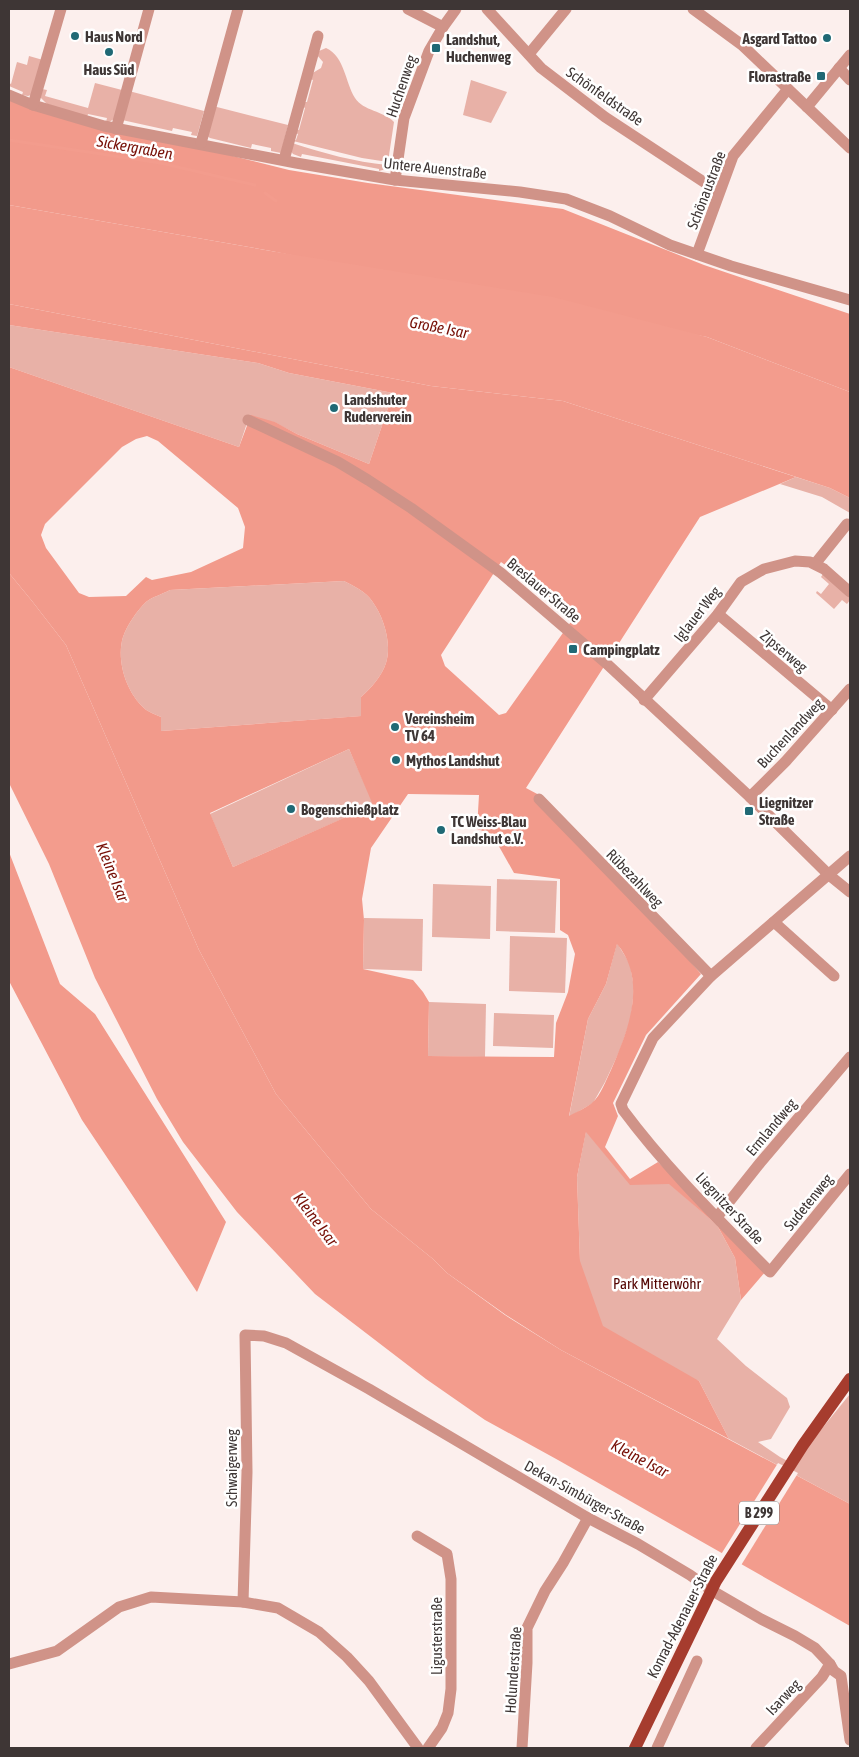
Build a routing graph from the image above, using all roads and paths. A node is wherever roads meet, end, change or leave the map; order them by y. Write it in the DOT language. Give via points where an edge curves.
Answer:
graph roads {
  1 [pos="61,9"];
  2 [pos="150,9"];
  3 [pos="238,9"];
  4 [pos="408,9"];
  5 [pos="456,9"];
  6 [pos="487,9"];
  7 [pos="566,9"];
  8 [pos="693,9"];
  9 [pos="442,27"];
  10 [pos="318,36"];
  11 [pos="529,54"];
  12 [pos="850,55"];
  13 [pos="839,68"];
  14 [pos="850,80"];
  15 [pos="788,90"];
  16 [pos="9,94"];
  17 [pos="33,105"];
  18 [pos="807,107"];
  19 [pos="116,128"];
  20 [pos="201,143"];
  21 [pos="850,148"];
  22 [pos="284,160"];
  23 [pos="395,180"];
  24 [pos="719,192"];
  25 [pos="697,254"];
  26 [pos="850,300"];
  27 [pos="248,420"];
  28 [pos="847,524"];
  29 [pos="816,564"];
  30 [pos="850,592"];
  31 [pos="718,614"];
  32 [pos="850,689"];
  33 [pos="644,700"];
  34 [pos="832,710"];
  35 [pos="750,797"];
  36 [pos="539,799"];
  37 [pos="850,856"];
  38 [pos="829,876"];
  39 [pos="850,892"];
  40 [pos="774,922"];
  41 [pos="711,976"];
  42 [pos="834,976"];
  43 [pos="850,1057"];
  44 [pos="850,1174"];
  45 [pos="717,1218"];
  46 [pos="770,1272"];
  47 [pos="245,1335"];
  48 [pos="850,1378"];
  49 [pos="588,1518"];
  50 [pos="417,1536"];
  51 [pos="714,1586"];
  52 [pos="244,1602"];
  53 [pos="697,1661"];
  54 [pos="9,1664"];
  55 [pos="830,1664"];
  56 [pos="850,1740"];
  57 [pos="418,1748"];
  58 [pos="428,1748"];
  59 [pos="522,1748"];
  60 [pos="636,1748"];
  61 [pos="658,1748"];
  62 [pos="756,1748"];
  1 -- 17 [label="street"];
  2 -- 19 [label="street"];
  3 -- 20 [label="street"];
  4 -- 9 [label="street"];
  5 -- 9 [label="street, Huchenweg"];
  6 -- 11 [label="street, Schönfeldstraße"];
  7 -- 11 [label="street"];
  8 -- 15 [label="street" via="742,45"];
  9 -- 23 [label="street, Huchenweg" via="429,51 404,118"];
  10 -- 22 [label="street"];
  11 -- 24 [label="street, Schönfeldstraße" via="541,68 605,117"];
  12 -- 13 [label="street"];
  13 -- 14 [label="street"];
  13 -- 18 [label="street"];
  15 -- 18 [label="street"];
  15 -- 24 [label="street, Schönaustraße" via="733,156"];
  16 -- 17 [label="street, Untere Auenstraße"];
  17 -- 19 [label="street, Untere Auenstraße"];
  18 -- 21 [label="street"];
  19 -- 20 [label="street, Untere Auenstraße"];
  20 -- 22 [label="street, Untere Auenstraße"];
  22 -- 23 [label="street, Untere Auenstraße"];
  23 -- 25 [label="street, Untere Auenstraße" via="566,199"];
  24 -- 25 [label="street, Schönaustraße"];
  25 -- 26 [label="street, Untere Auenstraße"];
  27 -- 33 [label="street, Breslauer Straße" via="338,462 411,508 501,573"];
  28 -- 29 [label="street"];
  29 -- 30 [label="street"];
  29 -- 31 [label="street, Iglauer Weg" via="803,561 764,568 741,582"];
  31 -- 33 [label="street, Iglauer Weg"];
  31 -- 34 [label="street, Zipserweg"];
  32 -- 34 [label="street, Buchenlandweg"];
  33 -- 35 [label="street, Breslauer Straße"];
  34 -- 35 [label="street, Buchenlandweg"];
  35 -- 38 [label="street, Breslauer Straße"];
  36 -- 41 [label="street, Rübezahlweg"];
  37 -- 38 [label="street, Liegnitzer Straße"];
  38 -- 39 [label="street, Breslauer Straße"];
  38 -- 40 [label="street, Liegnitzer Straße"];
  40 -- 41 [label="street, Liegnitzer Straße"];
  40 -- 42 [label="street"];
  41 -- 45 [label="street, Liegnitzer Straße" via="652,1038 621,1104 635,1126"];
  43 -- 45 [label="street, Ermlandweg"];
  44 -- 46 [label="street, Sudetenweg"];
  45 -- 46 [label="street, Liegnitzer Straße"];
  47 -- 49 [label="street, Dekan-Simbürger-Straße" via="264,1336 286,1344"];
  47 -- 52 [label="street, Schwaigerweg" via="247,1472"];
  48 -- 51 [label="main road, Konrad-Adenauer-Straße / B 299" via="803,1445"];
  49 -- 51 [label="street, Dekan-Simbürger-Straße"];
  49 -- 59 [label="street, Holunderstraße" via="527,1628"];
  50 -- 58 [label="street, Ligusterstraße" via="447,1554 451,1579 448,1712 442,1728"];
  51 -- 55 [label="street, Dekan-Simbürger-Straße" via="815,1648"];
  51 -- 60 [label="main road, Konrad-Adenauer-Straße / B 299"];
  52 -- 54 [label="street" via="151,1597 119,1607 57,1651"];
  52 -- 57 [label="street" via="278,1608 319,1632 369,1681"];
  53 -- 61 [label="street"];
  55 -- 56 [label="street, Dekan-Simbürger-Straße" via="842,1676"];
  55 -- 62 [label="street, Isarweg" via="822,1677"];
}
